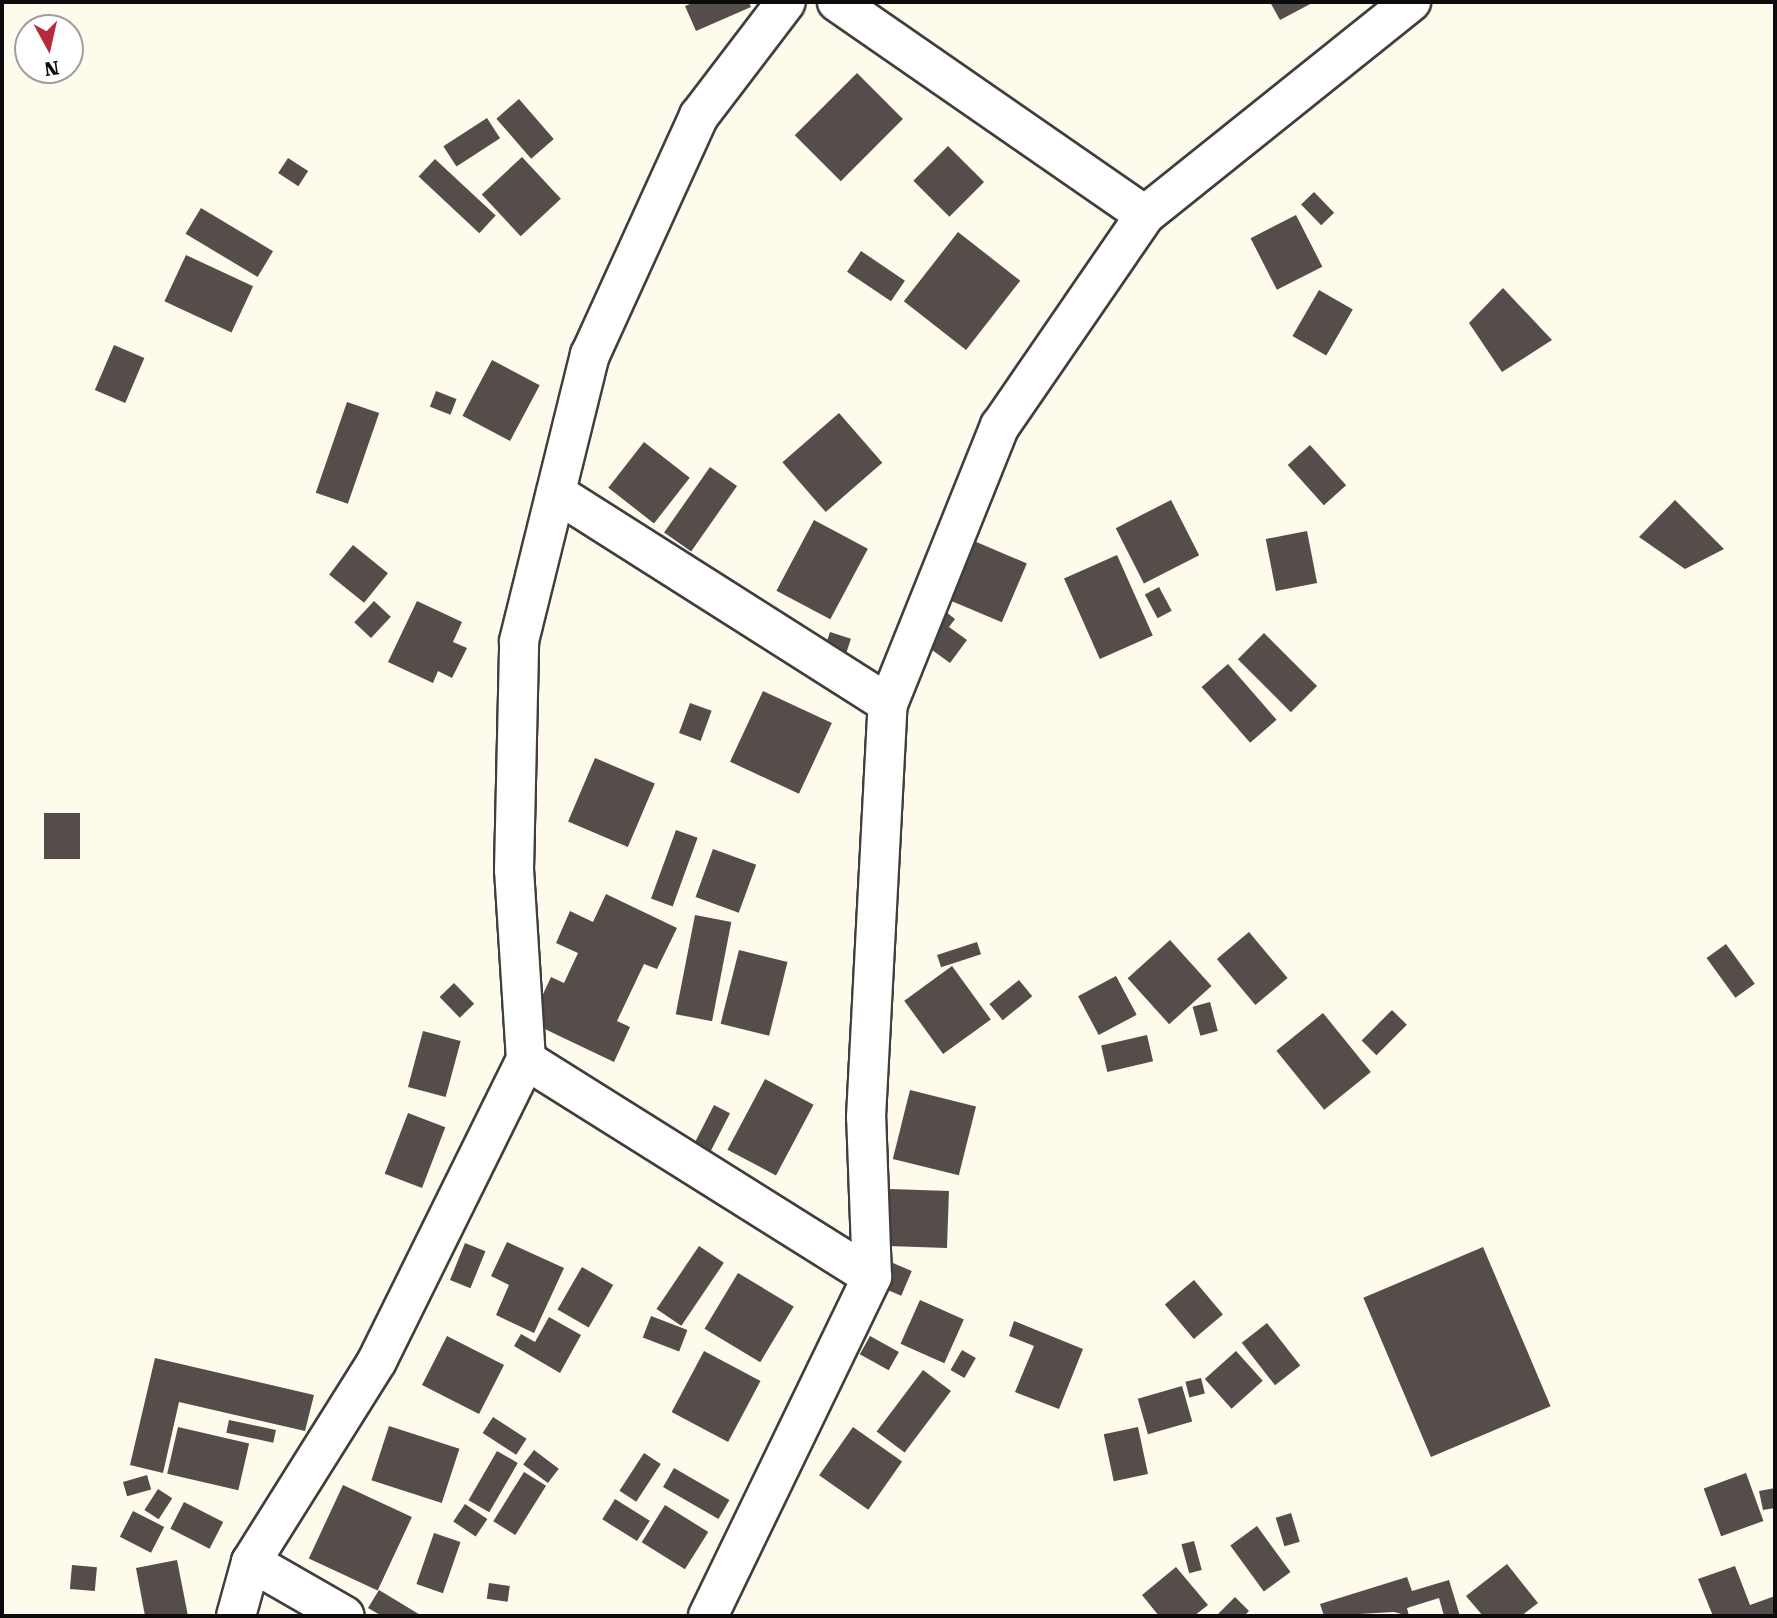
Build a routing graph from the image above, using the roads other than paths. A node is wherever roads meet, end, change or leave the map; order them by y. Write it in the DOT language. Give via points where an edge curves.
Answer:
graph roads {
  1 [pos="786,2"];
  2 [pos="837,2"];
  3 [pos="1411,2"];
  4 [pos="1145,215"];
  5 [pos="556,494"];
  6 [pos="888,704"];
  7 [pos="527,1060"];
  8 [pos="872,1277"];
  9 [pos="251,1562"];
  10 [pos="236,1616"];
  11 [pos="345,1616"];
  12 [pos="708,1616"];
  1 -- 5 [label="street" via="699,116 590,355"];
  2 -- 4 [label="street"];
  3 -- 4 [label="street"];
  4 -- 6 [label="street" via="1000,426"];
  5 -- 6 [label="street"];
  5 -- 7 [label="street" via="519,641 514,870"];
  6 -- 8 [label="street" via="866,1117"];
  7 -- 8 [label="street"];
  7 -- 9 [label="street" via="377,1361"];
  8 -- 12 [label="street"];
  9 -- 10 [label="street"];
  9 -- 11 [label="street"];
}
